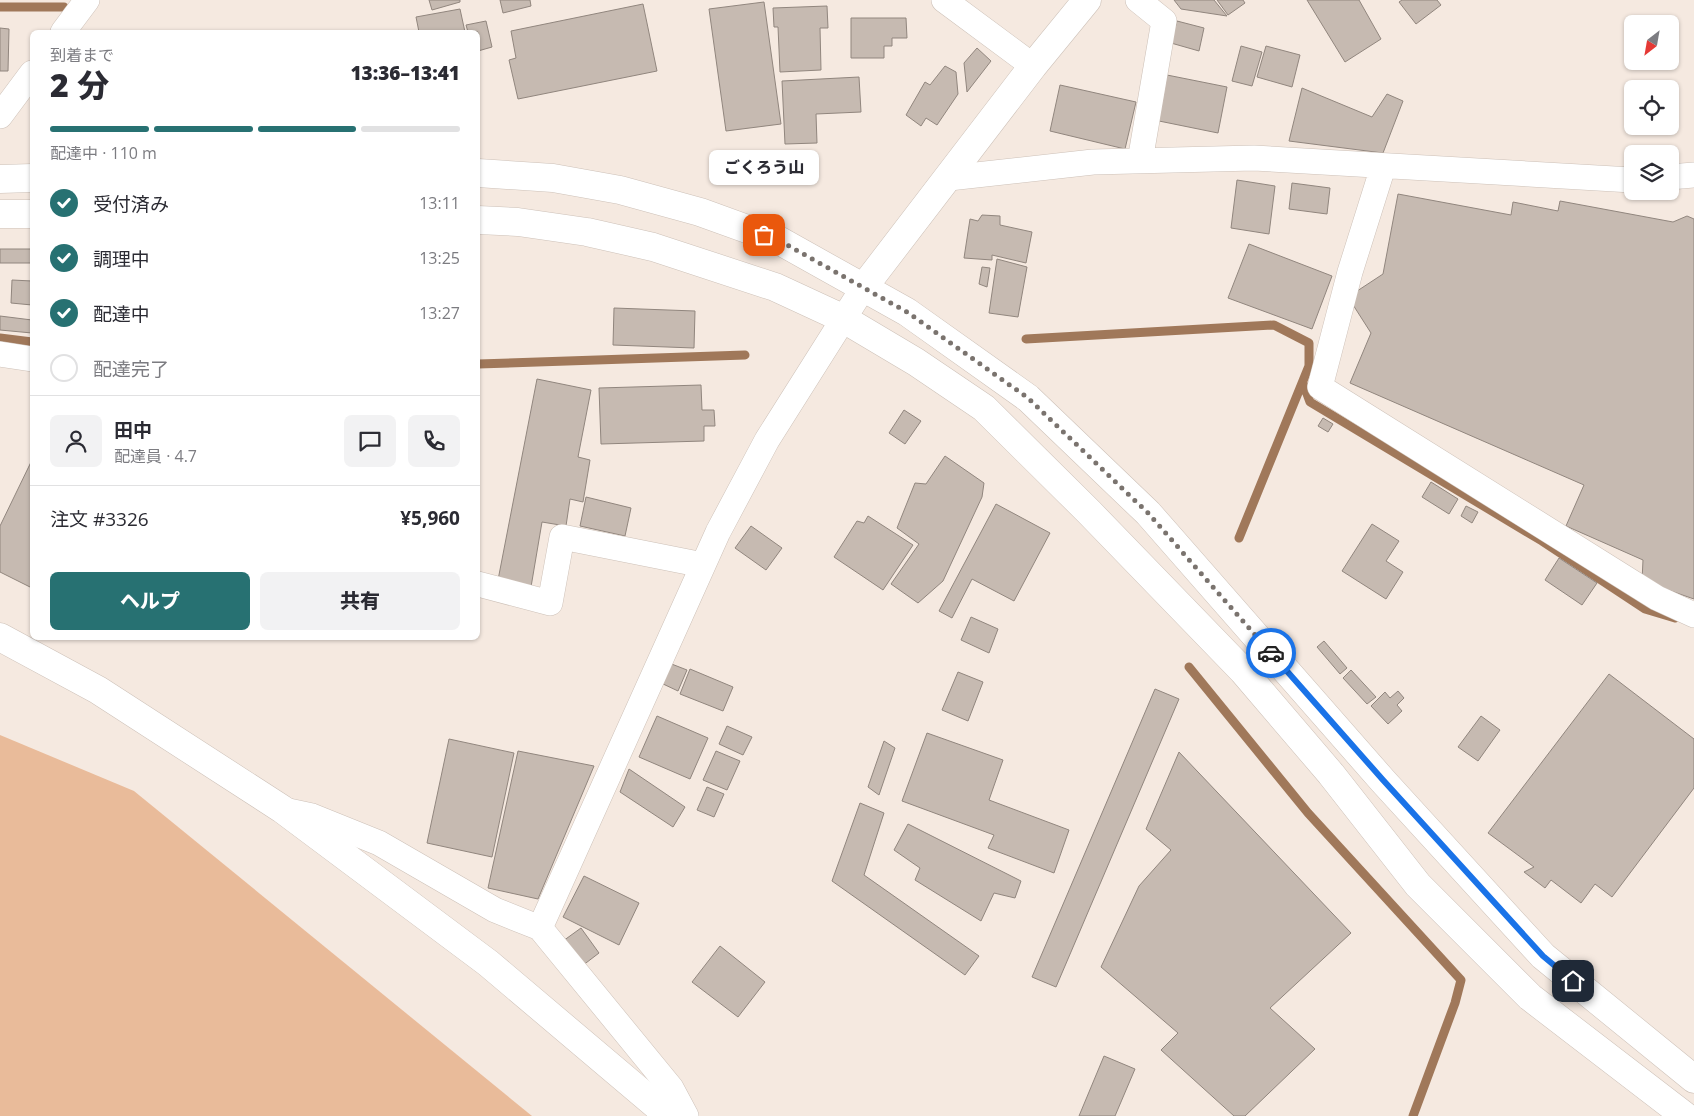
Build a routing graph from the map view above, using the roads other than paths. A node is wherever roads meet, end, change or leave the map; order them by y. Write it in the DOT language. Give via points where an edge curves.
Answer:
graph roads {
  1 [pos="87,0"];
  2 [pos="944,0"];
  3 [pos="1087,0"];
  4 [pos="1138,0"];
  5 [pos="64,30"];
  6 [pos="1033,66"];
  7 [pos="30,76"];
  8 [pos="0,116"];
  9 [pos="1140,161"];
  10 [pos="1382,167"];
  11 [pos="480,173"];
  12 [pos="1694,175"];
  13 [pos="1679,176"];
  14 [pos="30,178"];
  15 [pos="949,178"];
  16 [pos="0,179"];
  17 [pos="1624,180"];
  18 [pos="0,214"];
  19 [pos="30,214"];
  20 [pos="480,220"];
  21 [pos="863,288"];
  22 [pos="842,318"];
  23 [pos="0,354"];
  24 [pos="30,359"];
  25 [pos="703,566"];
  26 [pos="480,584"];
  27 [pos="1694,615"];
  28 [pos="0,637"];
  29 [pos="282,809"];
  30 [pos="540,928"];
  31 [pos="1694,1078"];
  32 [pos="669,1116"];
  33 [pos="686,1116"];
  34 [pos="1685,1116"];
  1 -- 5 [label="street"];
  2 -- 6 [label="street"];
  3 -- 6 [label="street"];
  4 -- 9 [label="street" via="1164,22"];
  6 -- 15 [label="street"];
  7 -- 8 [label="street"];
  9 -- 10 [label="street" via="1254,158"];
  9 -- 15 [label="street" via="1093,162"];
  10 -- 17 [label="street"];
  10 -- 27 [label="street" via="1320,387 1657,598"];
  11 -- 21 [label="street" via="553,178 620,190 700,212 780,241"];
  12 -- 13 [label="street"];
  14 -- 16 [label="street"];
  15 -- 21 [label="street"];
  18 -- 19 [label="street"];
  20 -- 22 [label="street" via="587,232 653,247 775,287"];
  21 -- 22 [label="street"];
  21 -- 31 [label="street" via="907,312 1035,404 1148,513 1543,956"];
  22 -- 25 [label="street" via="767,440"];
  22 -- 34 [label="street" via="984,408 1090,512 1242,672 1331,774 1418,884 1530,997"];
  23 -- 24 [label="street"];
  25 -- 26 [label="street" via="562,537 550,602"];
  25 -- 30 [label="street"];
  28 -- 29 [label="street" via="98,690"];
  29 -- 30 [label="street" via="312,816 379,843 495,910"];
  29 -- 32 [label="street" via="488,963"];
  30 -- 33 [label="street" via="671,1088"];
}
